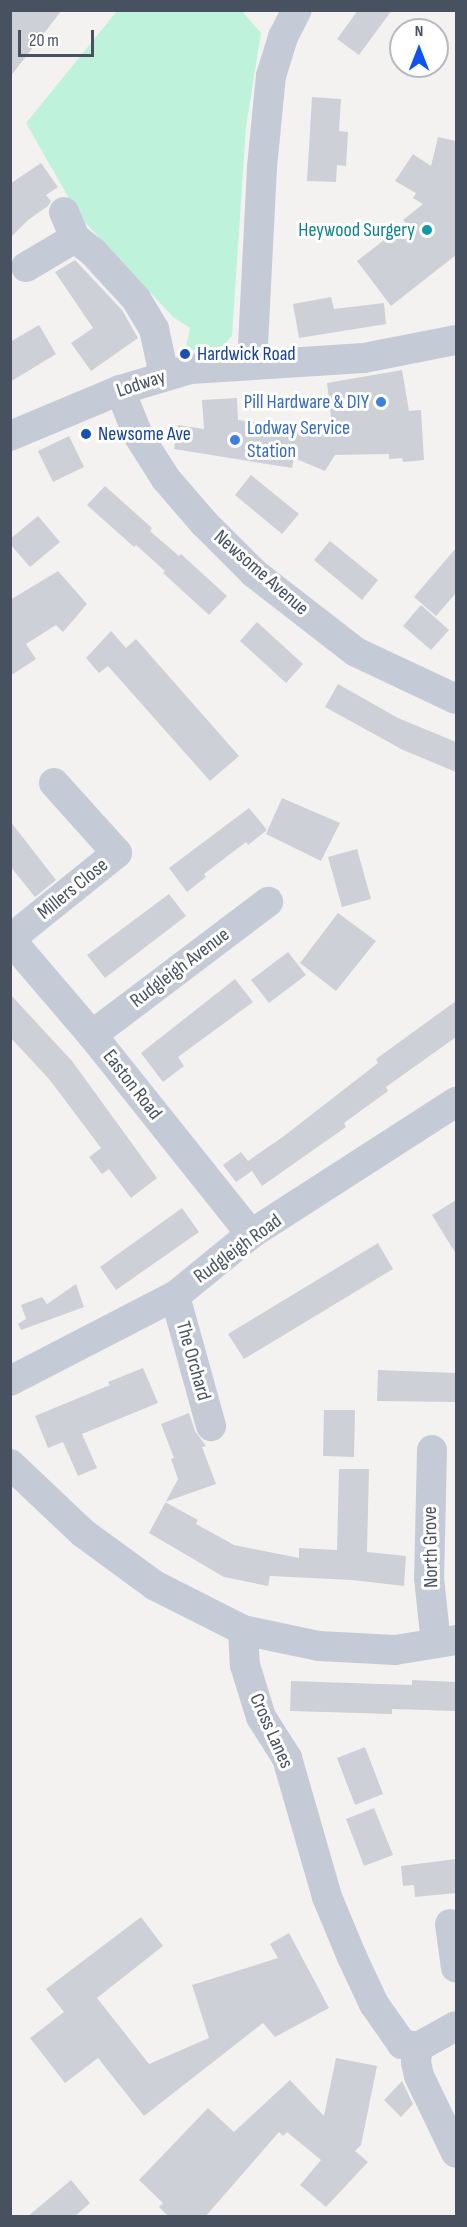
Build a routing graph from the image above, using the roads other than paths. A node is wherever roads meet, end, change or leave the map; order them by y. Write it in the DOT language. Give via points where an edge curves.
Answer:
graph roads {
  1 [pos="297,10"];
  2 [pos="26,267"];
  3 [pos="456,340"];
  4 [pos="252,365"];
  5 [pos="164,375"];
  6 [pos="120,390"];
  7 [pos="10,436"];
  8 [pos="456,699"];
  9 [pos="54,783"];
  10 [pos="268,902"];
  11 [pos="10,939"];
  12 [pos="92,1035"];
  13 [pos="456,1101"];
  14 [pos="251,1234"];
  15 [pos="175,1296"];
  16 [pos="10,1381"];
  17 [pos="211,1426"];
  18 [pos="432,1450"];
  19 [pos="10,1464"];
  20 [pos="243,1630"];
  21 [pos="446,1642"];
  22 [pos="450,1924"];
  23 [pos="456,1968"];
  24 [pos="456,2026"];
  25 [pos="418,2047"];
  26 [pos="456,2153"];
  1 -- 4 [label="street" via="283,37 272,76 262,168"];
  2 -- 5 [label="street" via="69,225 136,299 154,329"];
  3 -- 4 [label="street, Lodway" via="364,357"];
  4 -- 5 [label="street, Lodway" via="199,368"];
  5 -- 6 [label="street, Lodway"];
  6 -- 7 [label="street, Lodway"];
  6 -- 8 [label="street, Newsome Avenue" via="138,435 166,479 254,573 356,652"];
  9 -- 11 [label="street, Millers Close" via="117,853"];
  10 -- 12 [label="street, Rudgleigh Avenue"];
  11 -- 12 [label="street, Easton Road"];
  12 -- 14 [label="street, Easton Road"];
  13 -- 14 [label="street, Rudgleigh Road"];
  14 -- 15 [label="street, Rudgleigh Road"];
  15 -- 16 [label="street, Rudgleigh Road"];
  15 -- 17 [label="street, The Orchard"];
  18 -- 21 [label="street, North Grove" via="429,1578"];
  19 -- 20 [label="street" via="83,1533 154,1585"];
  20 -- 21 [label="street" via="319,1646 395,1650"];
  20 -- 25 [label="street, Cross Lanes" via="245,1665 261,1717 287,1758 327,1897 352,1957 374,2004 402,2044"];
  22 -- 23 [label="street"];
  24 -- 25 [label="street"];
  25 -- 26 [label="street" via="419,2076"];
}
